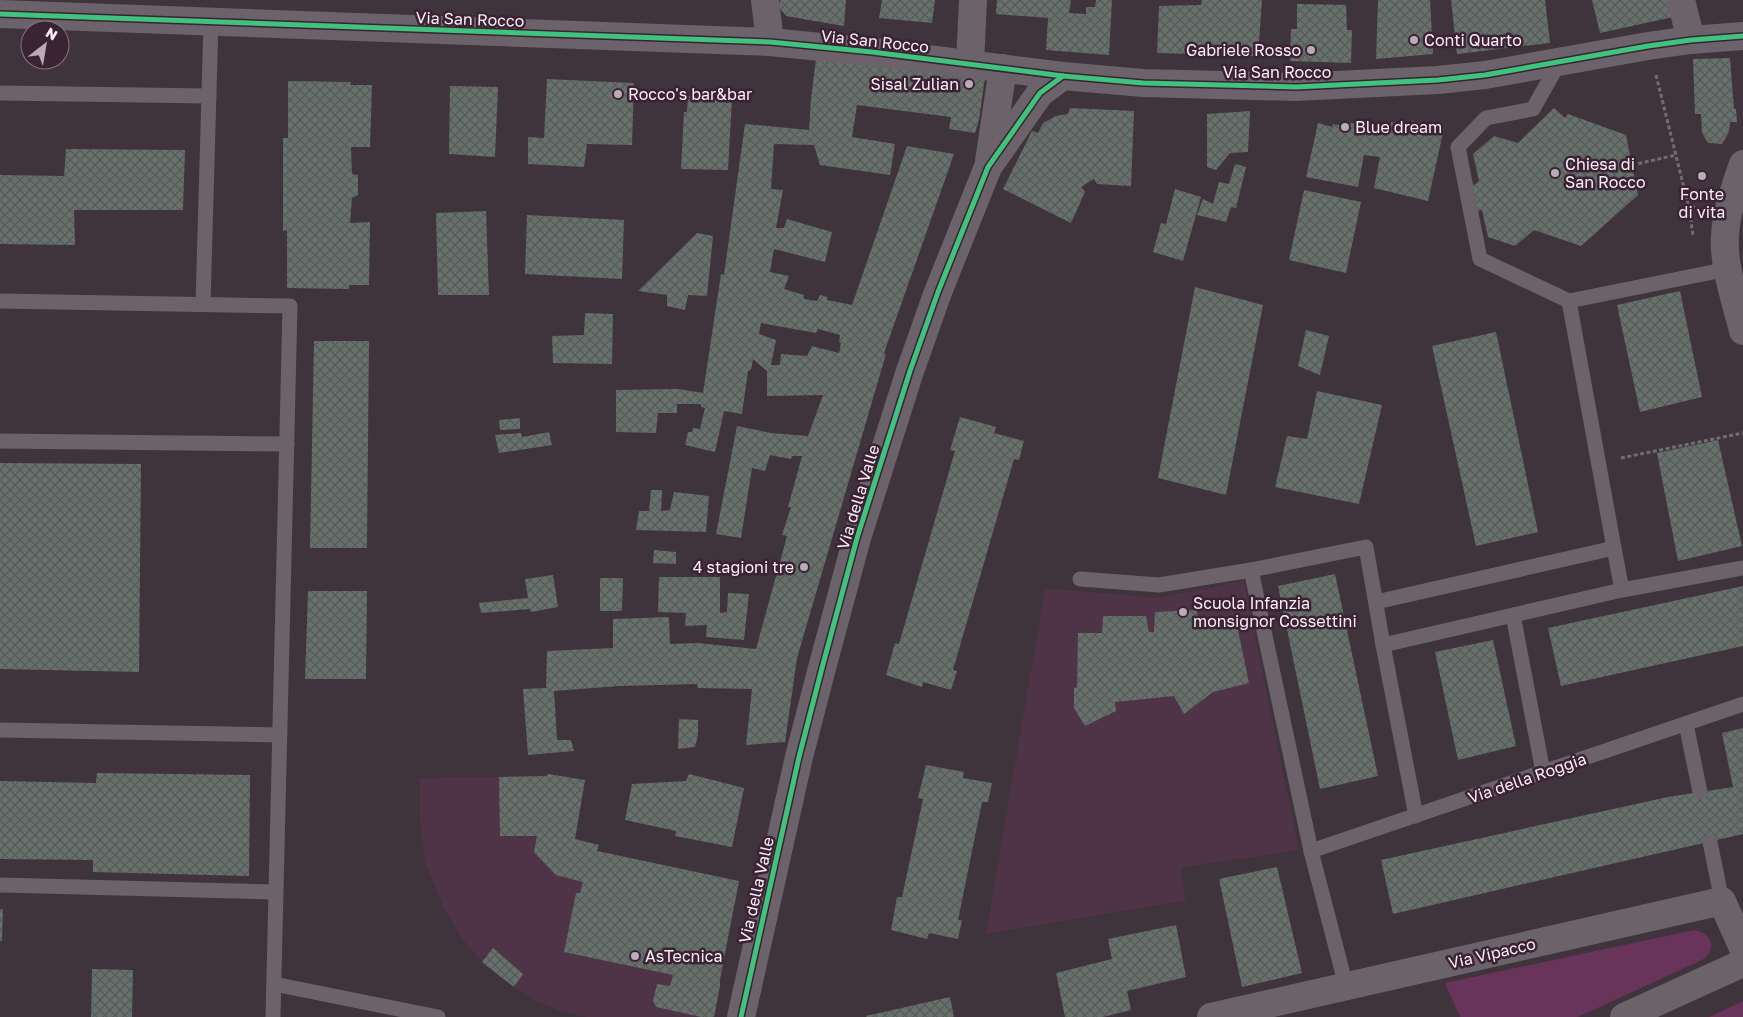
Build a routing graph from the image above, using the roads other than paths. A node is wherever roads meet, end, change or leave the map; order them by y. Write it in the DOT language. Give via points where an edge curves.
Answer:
graph roads {
  1 [pos="765,0"];
  2 [pos="973,0"];
  3 [pos="1681,0"];
  4 [pos="0,14"];
  5 [pos="211,22"];
  6 [pos="1743,36"];
  7 [pos="1692,40"];
  8 [pos="770,42"];
  9 [pos="1560,61"];
  10 [pos="970,64"];
  11 [pos="1003,68"];
  12 [pos="1063,76"];
  13 [pos="0,93"];
  14 [pos="209,96"];
  15 [pos="1743,164"];
  16 [pos="988,167"];
  17 [pos="1728,269"];
  18 [pos="0,301"];
  19 [pos="1570,301"];
  20 [pos="203,304"];
  21 [pos="1743,331"];
  22 [pos="0,441"];
  23 [pos="287,444"];
  24 [pos="1614,548"];
  25 [pos="1743,568"];
  26 [pos="1251,570"];
  27 [pos="1080,579"];
  28 [pos="1622,590"];
  29 [pos="1376,602"];
  30 [pos="1513,615"];
  31 [pos="1384,644"];
  32 [pos="1743,704"];
  33 [pos="1686,724"];
  34 [pos="0,730"];
  35 [pos="280,735"];
  36 [pos="1544,772"];
  37 [pos="1700,792"];
  38 [pos="1416,816"];
  39 [pos="1710,842"];
  40 [pos="1311,851"];
  41 [pos="0,885"];
  42 [pos="276,892"];
  43 [pos="1722,901"];
  44 [pos="1743,948"];
  45 [pos="1743,963"];
  46 [pos="274,984"];
  47 [pos="1346,986"];
  48 [pos="273,1017"];
  49 [pos="438,1017"];
  50 [pos="741,1017"];
  51 [pos="1212,1017"];
  52 [pos="1624,1017"];
  1 -- 8 [label="street"];
  2 -- 10 [label="street"];
  3 -- 7 [label="street"];
  4 -- 5 [label="street, Via San Rocco"];
  5 -- 8 [label="street, Via San Rocco"];
  5 -- 14 [label="lane"];
  6 -- 7 [label="street, Via San Rocco"];
  7 -- 9 [label="street, Via San Rocco"];
  8 -- 10 [label="street, Via San Rocco"];
  9 -- 12 [label="street, Via San Rocco" via="1438,80 1296,87 1144,83"];
  9 -- 19 [label="lane" via="1533,109 1486,118 1458,147 1480,259"];
  10 -- 11 [label="street, Via San Rocco"];
  11 -- 12 [label="street, Via San Rocco"];
  11 -- 16 [label="street, Via della Valle"];
  12 -- 16 [label="street, Via della Valle" via="1040,93"];
  13 -- 14 [label="lane"];
  14 -- 20 [label="lane"];
  15 -- 17 [label="street" via="1726,222 1724,238"];
  16 -- 50 [label="street, Via della Valle" via="910,371 858,538 800,757"];
  17 -- 19 [label="lane"];
  17 -- 21 [label="street"];
  18 -- 20 [label="lane"];
  19 -- 24 [label="lane"];
  20 -- 23 [label="lane" via="290,306"];
  22 -- 23 [label="lane"];
  23 -- 35 [label="lane"];
  24 -- 28 [label="lane"];
  24 -- 29 [label="lane"];
  25 -- 28 [label="lane"];
  26 -- 27 [label="lane" via="1159,585"];
  26 -- 29 [label="lane" via="1366,547"];
  26 -- 40 [label="lane"];
  28 -- 30 [label="lane"];
  29 -- 31 [label="lane"];
  30 -- 31 [label="lane"];
  30 -- 36 [label="lane"];
  31 -- 38 [label="lane"];
  32 -- 33 [label="lane, Via della Roggia"];
  33 -- 36 [label="lane, Via della Roggia"];
  33 -- 37 [label="lane"];
  34 -- 35 [label="lane"];
  35 -- 42 [label="lane"];
  36 -- 38 [label="lane, Via della Roggia"];
  38 -- 40 [label="lane, Via della Roggia"];
  39 -- 43 [label="lane"];
  40 -- 47 [label="lane"];
  41 -- 42 [label="lane"];
  42 -- 46 [label="lane"];
  43 -- 44 [label="street"];
  43 -- 47 [label="street, Via Vipacco"];
  45 -- 52 [label="street"];
  46 -- 48 [label="lane"];
  46 -- 49 [label="lane"];
  47 -- 51 [label="street, Via Vipacco"];
}
